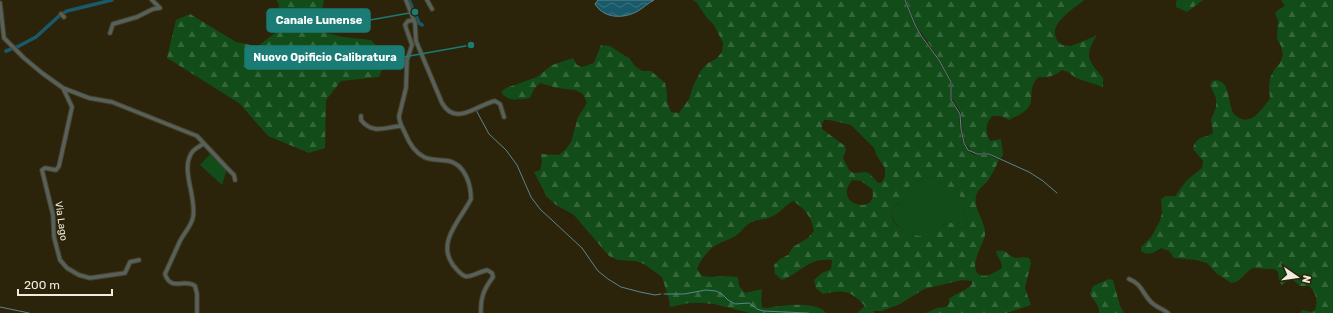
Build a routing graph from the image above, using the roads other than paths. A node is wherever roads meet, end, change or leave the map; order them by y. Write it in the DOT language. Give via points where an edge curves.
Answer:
graph roads {
  1 [pos="152,0"];
  2 [pos="406,0"];
  3 [pos="427,0"];
  4 [pos="0,3"];
  5 [pos="432,9"];
  6 [pos="414,20"];
  7 [pos="110,33"];
  8 [pos="63,88"];
  9 [pos="361,116"];
  10 [pos="504,118"];
  11 [pos="401,126"];
  12 [pos="203,144"];
  13 [pos="236,180"];
  14 [pos="140,260"];
  15 [pos="1129,279"];
  16 [pos="197,313"];
  17 [pos="481,313"];
  18 [pos="1168,313"];
  1 -- 7 [label="street" via="160,8 113,24"];
  2 -- 6 [label="street"];
  3 -- 5 [label="street"];
  4 -- 8 [label="street, Via Lago" via="4,38 16,51"];
  6 -- 10 [label="street" via="416,42 447,110 457,115 496,101 500,104"];
  6 -- 11 [label="street" via="405,25 412,44 407,60 406,88 399,116"];
  8 -- 12 [label="street, Via Lago" via="89,98 112,102 197,136"];
  8 -- 14 [label="street, Via Lago" via="72,106 59,166 56,170 42,170 60,260 67,268 90,278 125,273 130,262"];
  9 -- 11 [label="street" via="361,120 371,128"];
  11 -- 17 [label="street" via="415,151 436,161 452,163 467,176 471,199 447,241 447,252 463,276 468,277 487,270 492,273 493,277 481,298"];
  12 -- 13 [label="street, Via Lago"];
  12 -- 16 [label="street" via="194,151 188,163 193,218 166,274 172,283 189,283 195,286"];
  15 -- 18 [label="street" via="1140,285 1152,303"];
}
